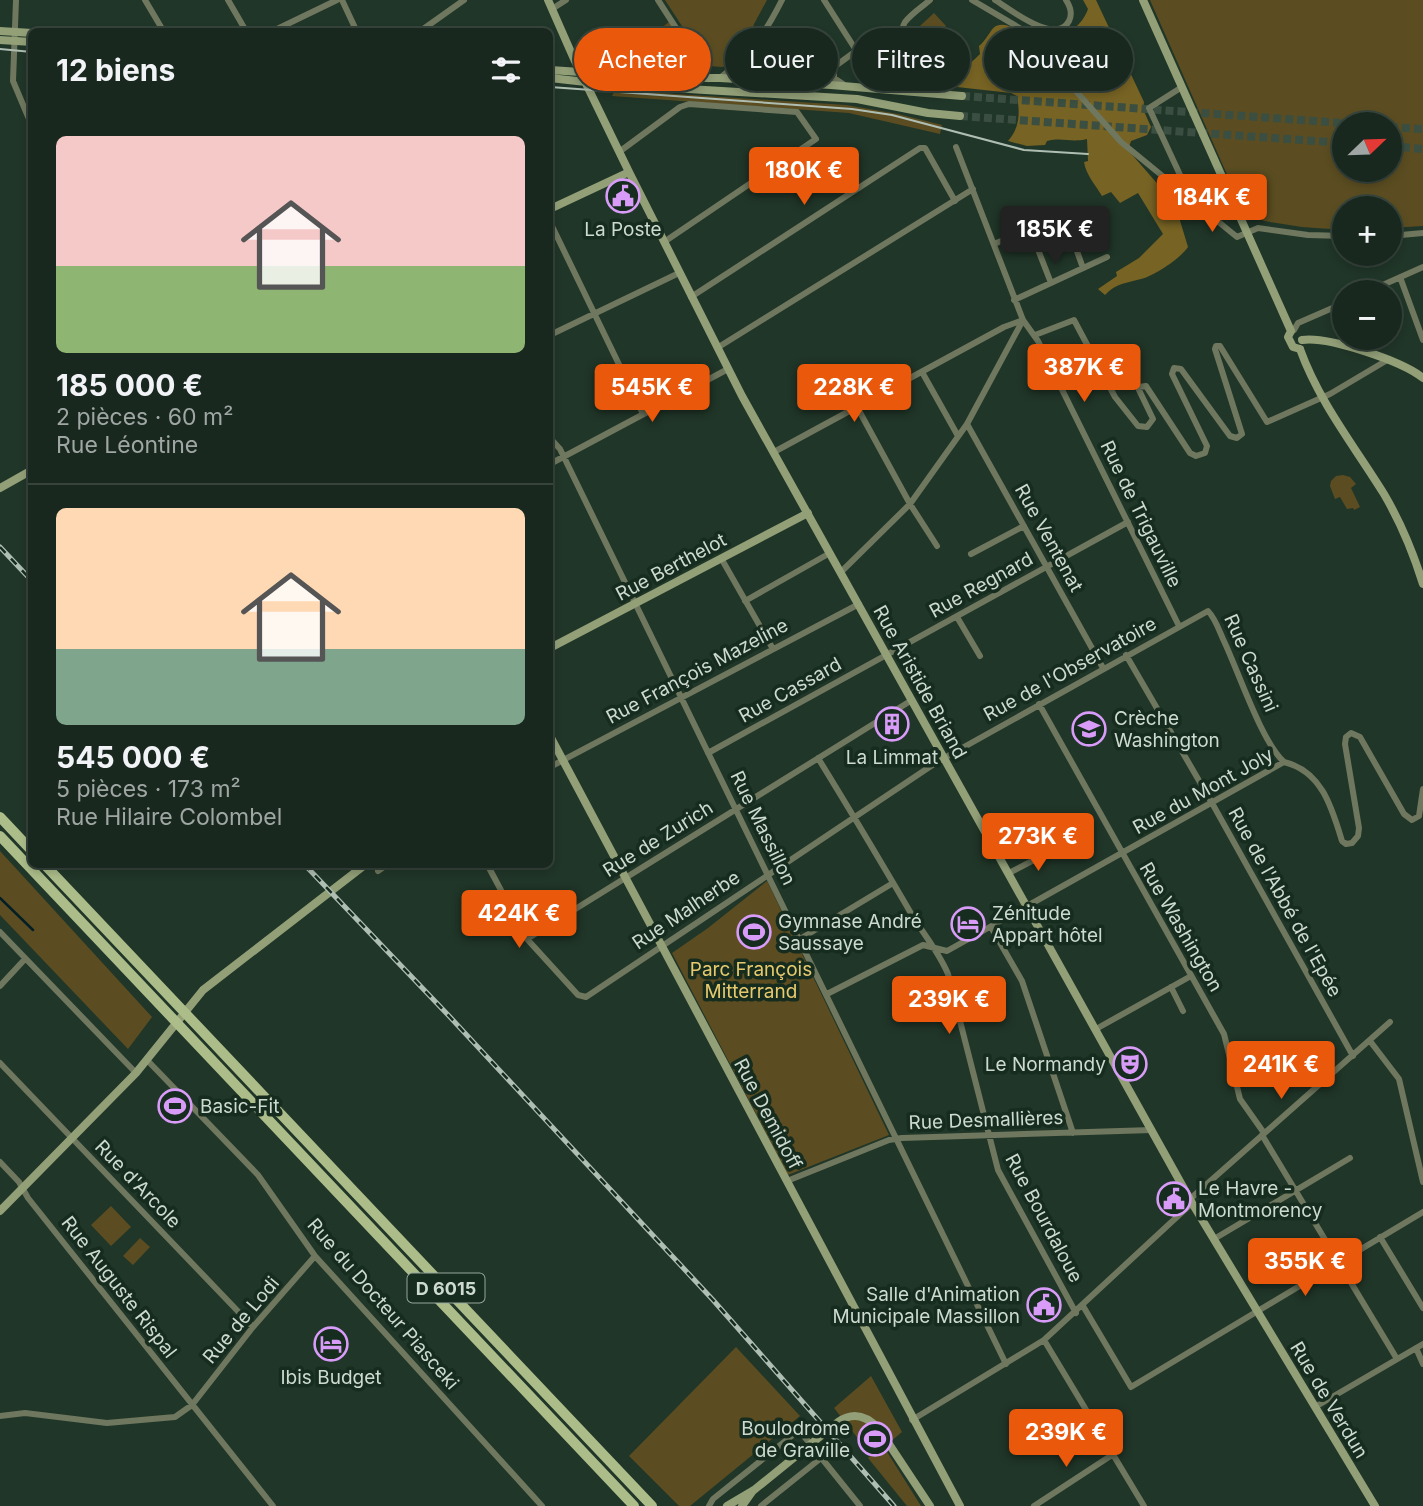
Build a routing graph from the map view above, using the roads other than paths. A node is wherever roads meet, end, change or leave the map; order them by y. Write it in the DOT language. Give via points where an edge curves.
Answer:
graph roads {
  1 [pos="16,0"];
  2 [pos="145,0"];
  3 [pos="228,0"];
  4 [pos="340,0"];
  5 [pos="464,0"];
  6 [pos="566,0"];
  7 [pos="658,0"];
  8 [pos="782,0"];
  9 [pos="824,0"];
  10 [pos="930,0"];
  11 [pos="972,0"];
  12 [pos="995,0"];
  13 [pos="1066,0"];
  14 [pos="1143,0"];
  15 [pos="550,4"];
  16 [pos="162,28"];
  17 [pos="245,28"];
  18 [pos="281,28"];
  19 [pos="355,28"];
  20 [pos="425,28"];
  21 [pos="676,28"];
  22 [pos="902,28"];
  23 [pos="0,31"];
  24 [pos="28,34"];
  25 [pos="15,37"];
  26 [pos="0,40"];
  27 [pos="28,41"];
  28 [pos="852,45"];
  29 [pos="852,54"];
  30 [pos="574,58"];
  31 [pos="553,70"];
  32 [pos="574,72"];
  33 [pos="553,78"];
  34 [pos="720,78"];
  35 [pos="711,79"];
  36 [pos="574,80"];
  37 [pos="852,86"];
  38 [pos="1182,87"];
  39 [pos="852,88"];
  40 [pos="711,89"];
  41 [pos="589,91"];
  42 [pos="896,91"];
  43 [pos="962,96"];
  44 [pos="28,116"];
  45 [pos="960,116"];
  46 [pos="956,148"];
  47 [pos="619,152"];
  48 [pos="629,172"];
  49 [pos="973,189"];
  50 [pos="1185,195"];
  51 [pos="954,201"];
  52 [pos="553,208"];
  53 [pos="553,228"];
  54 [pos="1030,229"];
  55 [pos="1246,233"];
  56 [pos="1423,233"];
  57 [pos="1402,235"];
  58 [pos="1332,236"];
  59 [pos="664,242"];
  60 [pos="993,244"];
  61 [pos="1107,257"];
  62 [pos="1423,267"];
  63 [pos="1083,268"];
  64 [pos="679,272"];
  65 [pos="1400,277"];
  66 [pos="1393,280"];
  67 [pos="1051,283"];
  68 [pos="691,297"];
  69 [pos="1014,299"];
  70 [pos="1332,308"];
  71 [pos="594,313"];
  72 [pos="1023,320"];
  73 [pos="1293,330"];
  74 [pos="553,334"];
  75 [pos="1035,335"];
  76 [pos="1423,340"];
  77 [pos="1301,344"];
  78 [pos="717,348"];
  79 [pos="1389,359"];
  80 [pos="728,369"];
  81 [pos="922,372"];
  82 [pos="1423,378"];
  83 [pos="1322,398"];
  84 [pos="857,407"];
  85 [pos="643,414"];
  86 [pos="967,424"];
  87 [pos="958,436"];
  88 [pos="553,440"];
  89 [pos="774,452"];
  90 [pos="564,457"];
  91 [pos="553,462"];
  92 [pos="28,472"];
  93 [pos="0,488"];
  94 [pos="910,504"];
  95 [pos="808,513"];
  96 [pos="1128,522"];
  97 [pos="1024,526"];
  98 [pos="937,546"];
  99 [pos="830,553"];
  100 [pos="971,554"];
  101 [pos="722,558"];
  102 [pos="1047,567"];
  103 [pos="841,572"];
  104 [pos="1423,584"];
  105 [pos="745,601"];
  106 [pos="636,603"];
  107 [pos="859,604"];
  108 [pos="1211,612"];
  109 [pos="957,617"];
  110 [pos="1179,626"];
  111 [pos="553,646"];
  112 [pos="773,649"];
  113 [pos="1126,655"];
  114 [pos="887,656"];
  115 [pos="980,656"];
  116 [pos="1103,668"];
  117 [pos="681,697"];
  118 [pos="912,699"];
  119 [pos="1039,704"];
  120 [pos="553,742"];
  121 [pos="708,753"];
  122 [pos="944,757"];
  123 [pos="818,758"];
  124 [pos="562,760"];
  125 [pos="1284,762"];
  126 [pos="553,765"];
  127 [pos="1423,789"];
  128 [pos="1212,803"];
  129 [pos="736,809"];
  130 [pos="855,816"];
  131 [pos="0,817"];
  132 [pos="1421,818"];
  133 [pos="0,836"];
  134 [pos="28,847"];
  135 [pos="1055,849"];
  136 [pos="1121,854"];
  137 [pos="28,865"];
  138 [pos="30,868"];
  139 [pos="48,868"];
  140 [pos="363,868"];
  141 [pos="382,868"];
  142 [pos="489,868"];
  143 [pos="378,871"];
  144 [pos="1009,873"];
  145 [pos="768,874"];
  146 [pos="625,878"];
  147 [pos="893,883"];
  148 [pos="1028,907"];
  149 [pos="991,927"];
  150 [pos="0,932"];
  151 [pos="527,939"];
  152 [pos="800,939"];
  153 [pos="661,946"];
  154 [pos="935,948"];
  155 [pos="25,959"];
  156 [pos="1191,976"];
  157 [pos="0,986"];
  158 [pos="1171,987"];
  159 [pos="827,994"];
  160 [pos="1183,1011"];
  161 [pos="185,1012"];
  162 [pos="177,1022"];
  163 [pos="1390,1022"];
  164 [pos="1096,1029"];
  165 [pos="1370,1041"];
  166 [pos="1353,1056"];
  167 [pos="147,1060"];
  168 [pos="0,1063"];
  169 [pos="136,1073"];
  170 [pos="1152,1130"];
  171 [pos="1073,1133"];
  172 [pos="1263,1134"];
  173 [pos="988,1136"];
  174 [pos="896,1138"];
  175 [pos="74,1139"];
  176 [pos="1350,1158"];
  177 [pos="0,1162"];
  178 [pos="787,1181"];
  179 [pos="1423,1182"];
  180 [pos="23,1189"];
  181 [pos="1296,1190"];
  182 [pos="1191,1201"];
  183 [pos="0,1211"];
  184 [pos="1423,1212"];
  185 [pos="1380,1237"];
  186 [pos="1214,1239"];
  187 [pos="315,1256"];
  188 [pos="1339,1262"];
  189 [pos="1083,1306"];
  190 [pos="1423,1308"];
  191 [pos="1257,1311"];
  192 [pos="1076,1313"];
  193 [pos="253,1327"];
  194 [pos="1044,1340"];
  195 [pos="1420,1346"];
  196 [pos="1397,1359"];
  197 [pos="1006,1364"];
  198 [pos="1423,1364"];
  199 [pos="192,1405"];
  200 [pos="1315,1408"];
  201 [pos="0,1416"];
  202 [pos="913,1420"];
  203 [pos="1112,1455"];
  204 [pos="821,1458"];
  205 [pos="754,1490"];
  206 [pos="273,1506"];
  207 [pos="542,1506"];
  208 [pos="634,1506"];
  209 [pos="652,1506"];
  210 [pos="709,1506"];
  211 [pos="727,1506"];
  212 [pos="742,1506"];
  213 [pos="761,1506"];
  214 [pos="860,1506"];
  215 [pos="930,1506"];
  216 [pos="960,1506"];
  217 [pos="1034,1506"];
  218 [pos="1144,1506"];
  219 [pos="1375,1506"];
  1 -- 25 [label="street"];
  2 -- 16 [label="street"];
  3 -- 17 [label="street"];
  4 -- 18 [label="street"];
  4 -- 19 [label="street"];
  5 -- 20 [label="street"];
  6 -- 15 [label="street"];
  7 -- 21 [label="street"];
  8 -- 34 [label="street" via="753,49"];
  9 -- 28 [label="street"];
  10 -- 22 [label="street"];
  11 -- 50 [label="street" via="1051,50 1075,90 1121,142"];
  12 -- 13 [label="street" via="1054,31 1069,20 1071,8"];
  14 -- 38 [label="street"];
  15 -- 30 [label="street, Rue Aristide Briand"];
  23 -- 25 [label="street"];
  24 -- 25 [label="street"];
  25 -- 26 [label="street"];
  25 -- 27 [label="street"];
  25 -- 44 [label="street" via="13,81"];
  29 -- 37 [label="street" via="832,71 838,83"];
  31 -- 32 [label="street"];
  33 -- 36 [label="street"];
  34 -- 35 [label="street"];
  34 -- 39 [label="street"];
  38 -- 50 [label="street" via="1149,108"];
  38 -- 55 [label="street"];
  40 -- 45 [label="street" via="857,99"];
  41 -- 47 [label="street, Rue Aristide Briand"];
  42 -- 43 [label="street"];
  46 -- 49 [label="street, Rue de Trigauville"];
  47 -- 48 [label="street, Rue Aristide Briand"];
  47 -- 59 [label="street" via="689,104 797,112 816,139"];
  48 -- 52 [label="street"];
  48 -- 59 [label="street, Rue Aristide Briand"];
  49 -- 51 [label="street"];
  49 -- 60 [label="street, Rue de Trigauville"];
  50 -- 55 [label="street" via="1237,237"];
  51 -- 68 [label="street" via="928,151 920,148"];
  51 -- 78 [label="street"];
  53 -- 71 [label="street"];
  54 -- 60 [label="street"];
  54 -- 63 [label="street" via="1064,215"];
  54 -- 67 [label="street"];
  55 -- 58 [label="street" via="1258,228"];
  55 -- 73 [label="street"];
  56 -- 57 [label="street"];
  59 -- 64 [label="street, Rue Aristide Briand"];
  60 -- 69 [label="street, Rue de Trigauville"];
  61 -- 63 [label="street"];
  62 -- 65 [label="street"];
  63 -- 67 [label="street"];
  64 -- 68 [label="street, Rue Aristide Briand"];
  64 -- 71 [label="street"];
  65 -- 66 [label="street"];
  65 -- 76 [label="street"];
  67 -- 69 [label="street"];
  68 -- 78 [label="street, Rue Aristide Briand"];
  69 -- 72 [label="street, Rue de Trigauville"];
  70 -- 73 [label="street" via="1298,323"];
  71 -- 74 [label="street"];
  71 -- 85 [label="street"];
  72 -- 75 [label="street, Rue de Trigauville"];
  72 -- 81 [label="street"];
  72 -- 86 [label="street"];
  73 -- 77 [label="street"];
  75 -- 83 [label="street" via="1074,320 1115,397 1138,426 1147,427 1153,419 1139,390 1143,385 1196,456 1205,453 1207,446 1172,374 1174,368 1181,369 1230,436 1242,434 1216,346 1267,422"];
  75 -- 96 [label="street, Rue de Trigauville"];
  77 -- 79 [label="street" via="1320,340"];
  77 -- 83 [label="street"];
  78 -- 80 [label="street, Rue Aristide Briand"];
  79 -- 82 [label="street"];
  79 -- 83 [label="street"];
  80 -- 85 [label="street"];
  80 -- 89 [label="street, Rue Aristide Briand"];
  81 -- 84 [label="street"];
  81 -- 87 [label="street"];
  83 -- 104 [label="street" via="1391,506"];
  84 -- 89 [label="street"];
  84 -- 94 [label="street"];
  85 -- 90 [label="street"];
  86 -- 87 [label="street"];
  86 -- 97 [label="street, Rue Ventenat"];
  87 -- 94 [label="street"];
  88 -- 90 [label="street, Rue Massillon"];
  89 -- 95 [label="street, Rue Aristide Briand"];
  90 -- 91 [label="street"];
  90 -- 106 [label="street, Rue Massillon"];
  92 -- 93 [label="street"];
  94 -- 98 [label="street"];
  94 -- 103 [label="street"];
  95 -- 99 [label="street, Rue Aristide Briand"];
  95 -- 101 [label="street, Rue Berthelot"];
  96 -- 102 [label="street, Rue Regnard"];
  96 -- 110 [label="street, Rue de Trigauville"];
  97 -- 100 [label="street"];
  97 -- 102 [label="street, Rue Ventenat"];
  99 -- 103 [label="street, Rue Aristide Briand"];
  99 -- 105 [label="street"];
  101 -- 105 [label="street"];
  101 -- 106 [label="street, Rue Berthelot"];
  102 -- 109 [label="street, Rue Regnard"];
  102 -- 116 [label="street, Rue Ventenat"];
  103 -- 107 [label="street, Rue Aristide Briand"];
  105 -- 112 [label="street"];
  106 -- 111 [label="street, Rue Berthelot"];
  106 -- 117 [label="street, Rue Massillon"];
  107 -- 112 [label="street, Rue François Mazeline"];
  107 -- 114 [label="street, Rue Aristide Briand"];
  108 -- 110 [label="street, Rue de l'Observatoire"];
  108 -- 125 [label="street, Rue Cassini" via="1263,730"];
  109 -- 114 [label="street, Rue Regnard"];
  109 -- 115 [label="street"];
  110 -- 113 [label="street, Rue de l'Observatoire"];
  112 -- 117 [label="street, Rue François Mazeline"];
  113 -- 116 [label="street, Rue de l'Observatoire"];
  113 -- 128 [label="street, Rue de l'Abbé de l'Epée"];
  114 -- 118 [label="street, Rue Aristide Briand"];
  114 -- 121 [label="street, Rue Cassard"];
  116 -- 119 [label="street, Rue de l'Observatoire"];
  117 -- 121 [label="street, Rue Massillon"];
  117 -- 124 [label="street, Rue François Mazeline"];
  118 -- 122 [label="street, Rue Aristide Briand"];
  118 -- 123 [label="street, Rue de Zurich"];
  119 -- 122 [label="street, Rue de l'Observatoire"];
  119 -- 136 [label="street, Rue Washington"];
  120 -- 124 [label="street, Rue Demidoff"];
  121 -- 129 [label="street, Rue Massillon"];
  122 -- 130 [label="street, Rue Malherbe"];
  122 -- 144 [label="street, Rue Aristide Briand"];
  123 -- 129 [label="street, Rue de Zurich"];
  123 -- 130 [label="street, Rue Bourdaloue"];
  124 -- 126 [label="street, Rue François Mazeline"];
  124 -- 146 [label="street, Rue Demidoff"];
  125 -- 128 [label="street, Rue du Mont Joly"];
  125 -- 132 [label="street, Rue du Mont Joly" via="1322,788 1346,844 1356,840 1359,828 1345,744 1351,733 1360,737 1405,814 1412,820"];
  127 -- 132 [label="street, Rue du Mont Joly"];
  128 -- 136 [label="street, Rue du Mont Joly"];
  128 -- 166 [label="street, Rue de l'Abbé de l'Epée"];
  129 -- 145 [label="street, Rue Massillon"];
  129 -- 146 [label="street, Rue de Zurich"];
  130 -- 145 [label="street, Rue Malherbe"];
  130 -- 147 [label="street, Rue Bourdaloue"];
  131 -- 134 [label="main road"];
  133 -- 137 [label="main road, D 6015"];
  135 -- 144 [label="street"];
  136 -- 148 [label="street, Rue du Mont Joly"];
  136 -- 156 [label="street, Rue Washington"];
  138 -- 162 [label="main road, D 6015"];
  139 -- 161 [label="main road, D 6015"];
  140 -- 161 [label="street" via="202,990"];
  141 -- 143 [label="street"];
  142 -- 151 [label="street"];
  144 -- 148 [label="street, Rue Aristide Briand"];
  145 -- 152 [label="street, Rue Massillon"];
  145 -- 153 [label="street, Rue Malherbe"];
  146 -- 151 [label="street, Rue de Zurich"];
  146 -- 153 [label="street, Rue Demidoff"];
  147 -- 152 [label="street"];
  147 -- 154 [label="street, Rue Bourdaloue"];
  148 -- 149 [label="street, Rue du Mont Joly"];
  148 -- 164 [label="street, Rue Aristide Briand"];
  149 -- 154 [label="street, Rue du Mont Joly" via="947,951"];
  149 -- 171 [label="street" via="1022,981"];
  150 -- 155 [label="street"];
  151 -- 153 [label="street, Rue Malherbe" via="578,995 586,996"];
  152 -- 159 [label="street, Rue Massillon"];
  153 -- 178 [label="street, Rue Demidoff"];
  154 -- 159 [label="street, Rue du Mont Joly" via="923,945"];
  154 -- 173 [label="street, Rue Bourdaloue" via="948,974"];
  155 -- 157 [label="street"];
  155 -- 169 [label="street"];
  156 -- 158 [label="street"];
  156 -- 172 [label="street, Rue Washington" via="1224,1034 1240,1099"];
  158 -- 160 [label="street"];
  158 -- 164 [label="street"];
  159 -- 174 [label="street, Rue Massillon"];
  161 -- 162 [label="street"];
  161 -- 209 [label="main road, D 6015"];
  162 -- 167 [label="street"];
  162 -- 208 [label="main road, D 6015"];
  163 -- 165 [label="street"];
  164 -- 170 [label="street, Rue Aristide Briand"];
  165 -- 166 [label="street"];
  165 -- 179 [label="street" via="1399,1079"];
  166 -- 172 [label="street"];
  167 -- 169 [label="street"];
  167 -- 187 [label="street, Rue du Docteur Piasceki" via="258,1175"];
  168 -- 175 [label="street, Rue d'Arcole"];
  169 -- 175 [label="street"];
  170 -- 171 [label="street, Rue Desmallières"];
  170 -- 182 [label="street, Rue Aristide Briand"];
  171 -- 173 [label="street, Rue Desmallières"];
  172 -- 181 [label="street, Rue Washington"];
  172 -- 182 [label="street"];
  173 -- 174 [label="street, Rue Desmallières"];
  173 -- 192 [label="street, Rue Bourdaloue" via="998,1170"];
  174 -- 178 [label="street, Rue Desmallières"];
  174 -- 197 [label="street, Rue Massillon"];
  175 -- 180 [label="street"];
  175 -- 193 [label="street, Rue d'Arcole"];
  176 -- 181 [label="street"];
  177 -- 180 [label="street, Rue Auguste Rispal"];
  178 -- 202 [label="street, Rue Demidoff"];
  180 -- 183 [label="street"];
  180 -- 199 [label="street, Rue Auguste Rispal"];
  181 -- 186 [label="street"];
  181 -- 188 [label="street, Rue Washington"];
  182 -- 186 [label="street, Rue de Verdun"];
  182 -- 189 [label="street"];
  184 -- 185 [label="street"];
  185 -- 188 [label="street"];
  185 -- 190 [label="street"];
  186 -- 191 [label="street, Rue de Verdun"];
  187 -- 193 [label="street, Rue de Lodi"];
  187 -- 207 [label="street, Rue du Docteur Piasceki"];
  188 -- 191 [label="street"];
  188 -- 196 [label="street, Rue Washington"];
  189 -- 191 [label="street" via="1131,1387"];
  189 -- 192 [label="street"];
  191 -- 200 [label="street, Rue de Verdun"];
  192 -- 194 [label="street"];
  193 -- 199 [label="street, Rue de Lodi"];
  194 -- 197 [label="street"];
  194 -- 203 [label="street"];
  195 -- 196 [label="street"];
  195 -- 198 [label="street"];
  196 -- 200 [label="street"];
  197 -- 202 [label="street"];
  199 -- 201 [label="street" via="175,1417 107,1423 25,1413"];
  199 -- 206 [label="street, Rue Auguste Rispal"];
  200 -- 219 [label="street, Rue de Verdun"];
  202 -- 216 [label="street, Rue Demidoff"];
  203 -- 217 [label="street"];
  203 -- 218 [label="street"];
  204 -- 210 [label="street" via="799,1430"];
  204 -- 213 [label="street"];
  204 -- 214 [label="street"];
  205 -- 211 [label="street"];
  205 -- 212 [label="street"];
  205 -- 215 [label="street" via="838,1422 858,1415 879,1429"];
}
